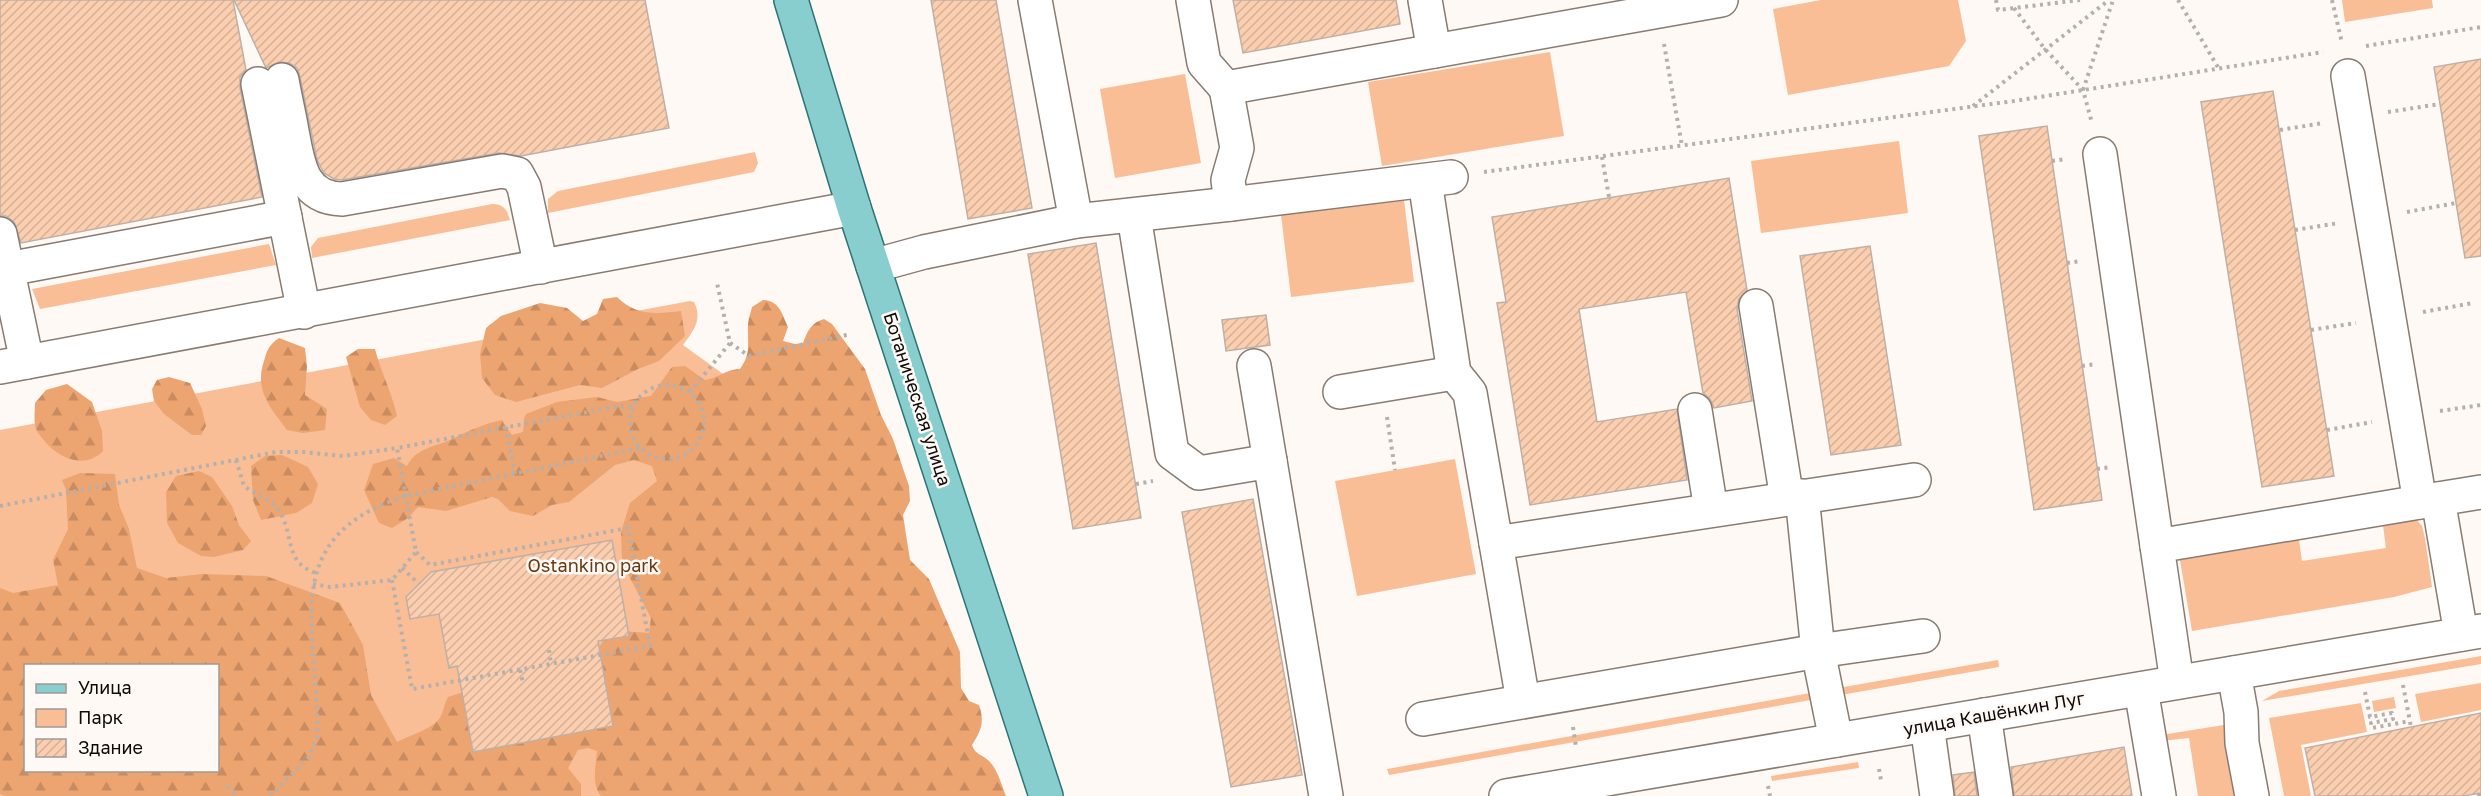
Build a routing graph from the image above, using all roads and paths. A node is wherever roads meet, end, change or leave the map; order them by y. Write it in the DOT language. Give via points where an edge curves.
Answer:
graph roads {
  1 [pos="791,0"];
  2 [pos="1035,0"];
  3 [pos="1193,0"];
  4 [pos="1425,0"];
  5 [pos="1721,0"];
  6 [pos="1996,0"];
  7 [pos="2080,0"];
  8 [pos="2111,0"];
  9 [pos="2178,0"];
  10 [pos="2332,0"];
  11 [pos="2014,8"];
  12 [pos="1658,11"];
  13 [pos="2481,27"];
  14 [pos="2044,48"];
  15 [pos="1434,51"];
  16 [pos="2346,63"];
  17 [pos="2218,69"];
  18 [pos="1226,88"];
  19 [pos="2083,90"];
  20 [pos="2440,104"];
  21 [pos="1972,106"];
  22 [pos="2341,120"];
  23 [pos="2280,130"];
  24 [pos="1683,146"];
  25 [pos="2100,154"];
  26 [pos="1602,156"];
  27 [pos="1438,179"];
  28 [pos="1609,197"];
  29 [pos="2456,203"];
  30 [pos="1232,204"];
  31 [pos="854,208"];
  32 [pos="1134,216"];
  33 [pos="285,217"];
  34 [pos="2358,220"];
  35 [pos="1076,221"];
  36 [pos="2295,230"];
  37 [pos="0,234"];
  38 [pos="873,266"];
  39 [pos="541,267"];
  40 [pos="8,269"];
  41 [pos="717,283"];
  42 [pos="7,302"];
  43 [pos="2473,303"];
  44 [pos="1756,306"];
  45 [pos="304,312"];
  46 [pos="2375,319"];
  47 [pos="2311,330"];
  48 [pos="851,334"];
  49 [pos="730,343"];
  50 [pos="14,365"];
  51 [pos="1254,366"];
  52 [pos="1454,373"];
  53 [pos="1382,385"];
  54 [pos="690,392"];
  55 [pos="1340,392"];
  56 [pos="2481,405"];
  57 [pos="633,406"];
  58 [pos="1695,410"];
  59 [pos="2392,419"];
  60 [pos="506,427"];
  61 [pos="2327,430"];
  62 [pos="397,447"];
  63 [pos="640,448"];
  64 [pos="236,460"];
  65 [pos="1270,460"];
  66 [pos="1395,470"];
  67 [pos="515,474"];
  68 [pos="1914,480"];
  69 [pos="2481,492"];
  70 [pos="405,496"];
  71 [pos="1795,498"];
  72 [pos="2429,501"];
  73 [pos="0,506"];
  74 [pos="1711,510"];
  75 [pos="1496,543"];
  76 [pos="2157,546"];
  77 [pos="416,552"];
  78 [pos="402,568"];
  79 [pos="316,573"];
  80 [pos="392,580"];
  81 [pos="313,584"];
  82 [pos="418,584"];
  83 [pos="2471,633"];
  84 [pos="1923,636"];
  85 [pos="549,650"];
  86 [pos="1818,651"];
  87 [pos="551,664"];
  88 [pos="520,670"];
  89 [pos="2234,673"];
  90 [pos="2177,682"];
  91 [pos="523,683"];
  92 [pos="2403,686"];
  93 [pos="2141,688"];
  94 [pos="2365,692"];
  95 [pos="1523,701"];
  96 [pos="1984,715"];
  97 [pos="1423,719"];
  98 [pos="2409,721"];
  99 [pos="1927,725"];
  100 [pos="2411,727"];
  101 [pos="1836,740"];
  102 [pos="1879,769"];
  103 [pos="1881,780"];
  104 [pos="227,786"];
  105 [pos="1768,786"];
  106 [pos="1573,790"];
  107 [pos="1516,795"];
  108 [pos="238,796"];
  109 [pos="270,796"];
  110 [pos="1046,796"];
  111 [pos="1326,796"];
  112 [pos="1770,796"];
  113 [pos="1937,796"];
  114 [pos="1996,796"];
  115 [pos="2159,796"];
  116 [pos="2252,796"];
  1 -- 31 [label="main road, Ботаническая улица"];
  2 -- 35 [label="street"];
  3 -- 18 [label="street" via="1204,63"];
  4 -- 15 [label="street"];
  5 -- 12 [label="street"];
  6 -- 11 [label="path" via="1998,10"];
  7 -- 11 [label="path"];
  8 -- 14 [label="path"];
  8 -- 19 [label="path"];
  9 -- 17 [label="path"];
  10 -- 16 [label="path"];
  11 -- 14 [label="path"];
  12 -- 15 [label="street"];
  12 -- 24 [label="path"];
  13 -- 16 [label="path"];
  14 -- 19 [label="path"];
  14 -- 21 [label="path"];
  15 -- 18 [label="street"];
  16 -- 17 [label="path"];
  16 -- 22 [label="street"];
  17 -- 19 [label="path"];
  18 -- 30 [label="street" via="1237,148 1228,180"];
  19 -- 21 [label="path"];
  20 -- 22 [label="path"];
  21 -- 24 [label="path"];
  22 -- 23 [label="path"];
  22 -- 34 [label="street"];
  24 -- 26 [label="path"];
  25 -- 76 [label="street"];
  26 -- 27 [label="path"];
  26 -- 28 [label="path"];
  27 -- 30 [label="street"];
  27 -- 52 [label="street"];
  29 -- 34 [label="path"];
  30 -- 32 [label="street"];
  31 -- 38 [label="main road, Ботаническая улица"];
  31 -- 39 [label="street"];
  32 -- 35 [label="street"];
  32 -- 65 [label="street" via="1172,453 1199,473"];
  33 -- 39 [label="street" via="270,82 300,170 318,193 342,200 502,171 517,174 524,188"];
  33 -- 40 [label="street"];
  33 -- 45 [label="street"];
  34 -- 36 [label="path"];
  34 -- 46 [label="street"];
  35 -- 38 [label="street"];
  37 -- 40 [label="street"];
  38 -- 110 [label="main road, Ботаническая улица"];
  39 -- 45 [label="street"];
  40 -- 42 [label="street"];
  41 -- 49 [label="path"];
  42 -- 50 [label="street"];
  43 -- 46 [label="path"];
  44 -- 71 [label="street"];
  45 -- 50 [label="street"];
  46 -- 47 [label="path"];
  46 -- 59 [label="street"];
  48 -- 49 [label="path" via="748,356"];
  49 -- 54 [label="path"];
  51 -- 65 [label="street"];
  52 -- 53 [label="street"];
  52 -- 75 [label="street" via="1470,393"];
  53 -- 55 [label="street"];
  53 -- 66 [label="path"];
  54 -- 57 [label="path" via="665,384 652,388"];
  54 -- 63 [label="path" via="705,415 699,442 678,459 651,457"];
  56 -- 59 [label="path"];
  57 -- 60 [label="path"];
  57 -- 63 [label="path" via="632,436"];
  58 -- 74 [label="street"];
  59 -- 61 [label="path"];
  59 -- 72 [label="street"];
  60 -- 62 [label="path"];
  60 -- 67 [label="path"];
  62 -- 64 [label="path" via="343,456 282,452"];
  62 -- 70 [label="path"];
  63 -- 67 [label="path"];
  64 -- 73 [label="path"];
  64 -- 79 [label="path" via="244,486 267,498 281,514 297,561"];
  65 -- 111 [label="street"];
  67 -- 70 [label="path"];
  68 -- 71 [label="street"];
  69 -- 72 [label="street"];
  70 -- 77 [label="path"];
  70 -- 79 [label="path" via="375,507 347,525 321,559"];
  71 -- 74 [label="street"];
  71 -- 86 [label="street"];
  72 -- 76 [label="street"];
  72 -- 83 [label="street"];
  74 -- 75 [label="street"];
  75 -- 95 [label="street"];
  76 -- 90 [label="street"];
  77 -- 78 [label="path"];
  77 -- 87 [label="path" via="430,565 628,528 650,646"];
  78 -- 80 [label="path"];
  78 -- 82 [label="path"];
  79 -- 81 [label="path"];
  80 -- 81 [label="path"];
  80 -- 88 [label="path" via="412,689"];
  81 -- 109 [label="path" via="310,608 317,738 309,757"];
  83 -- 89 [label="street, улица Кашёнкин Луг"];
  84 -- 86 [label="street"];
  85 -- 87 [label="path"];
  86 -- 95 [label="street"];
  86 -- 101 [label="street"];
  87 -- 88 [label="path"];
  88 -- 91 [label="path"];
  89 -- 90 [label="street, улица Кашёнкин Луг"];
  89 -- 116 [label="street"];
  90 -- 93 [label="street, улица Кашёнкин Луг"];
  92 -- 98 [label="path"];
  93 -- 96 [label="street, улица Кашёнкин Луг"];
  93 -- 115 [label="street"];
  94 -- 98 [label="path" via="2370,717 2392,713 2393,719 2371,723 2372,728"];
  95 -- 97 [label="street"];
  96 -- 99 [label="street, улица Кашёнкин Луг"];
  96 -- 114 [label="street"];
  98 -- 100 [label="path"];
  99 -- 101 [label="street, улица Кашёнкин Луг"];
  99 -- 113 [label="street"];
  101 -- 106 [label="street, улица Кашёнкин Луг"];
  102 -- 103 [label="path"];
  104 -- 108 [label="path"];
  105 -- 112 [label="path"];
  106 -- 107 [label="street, улица Кашёнкин Луг"];
}
